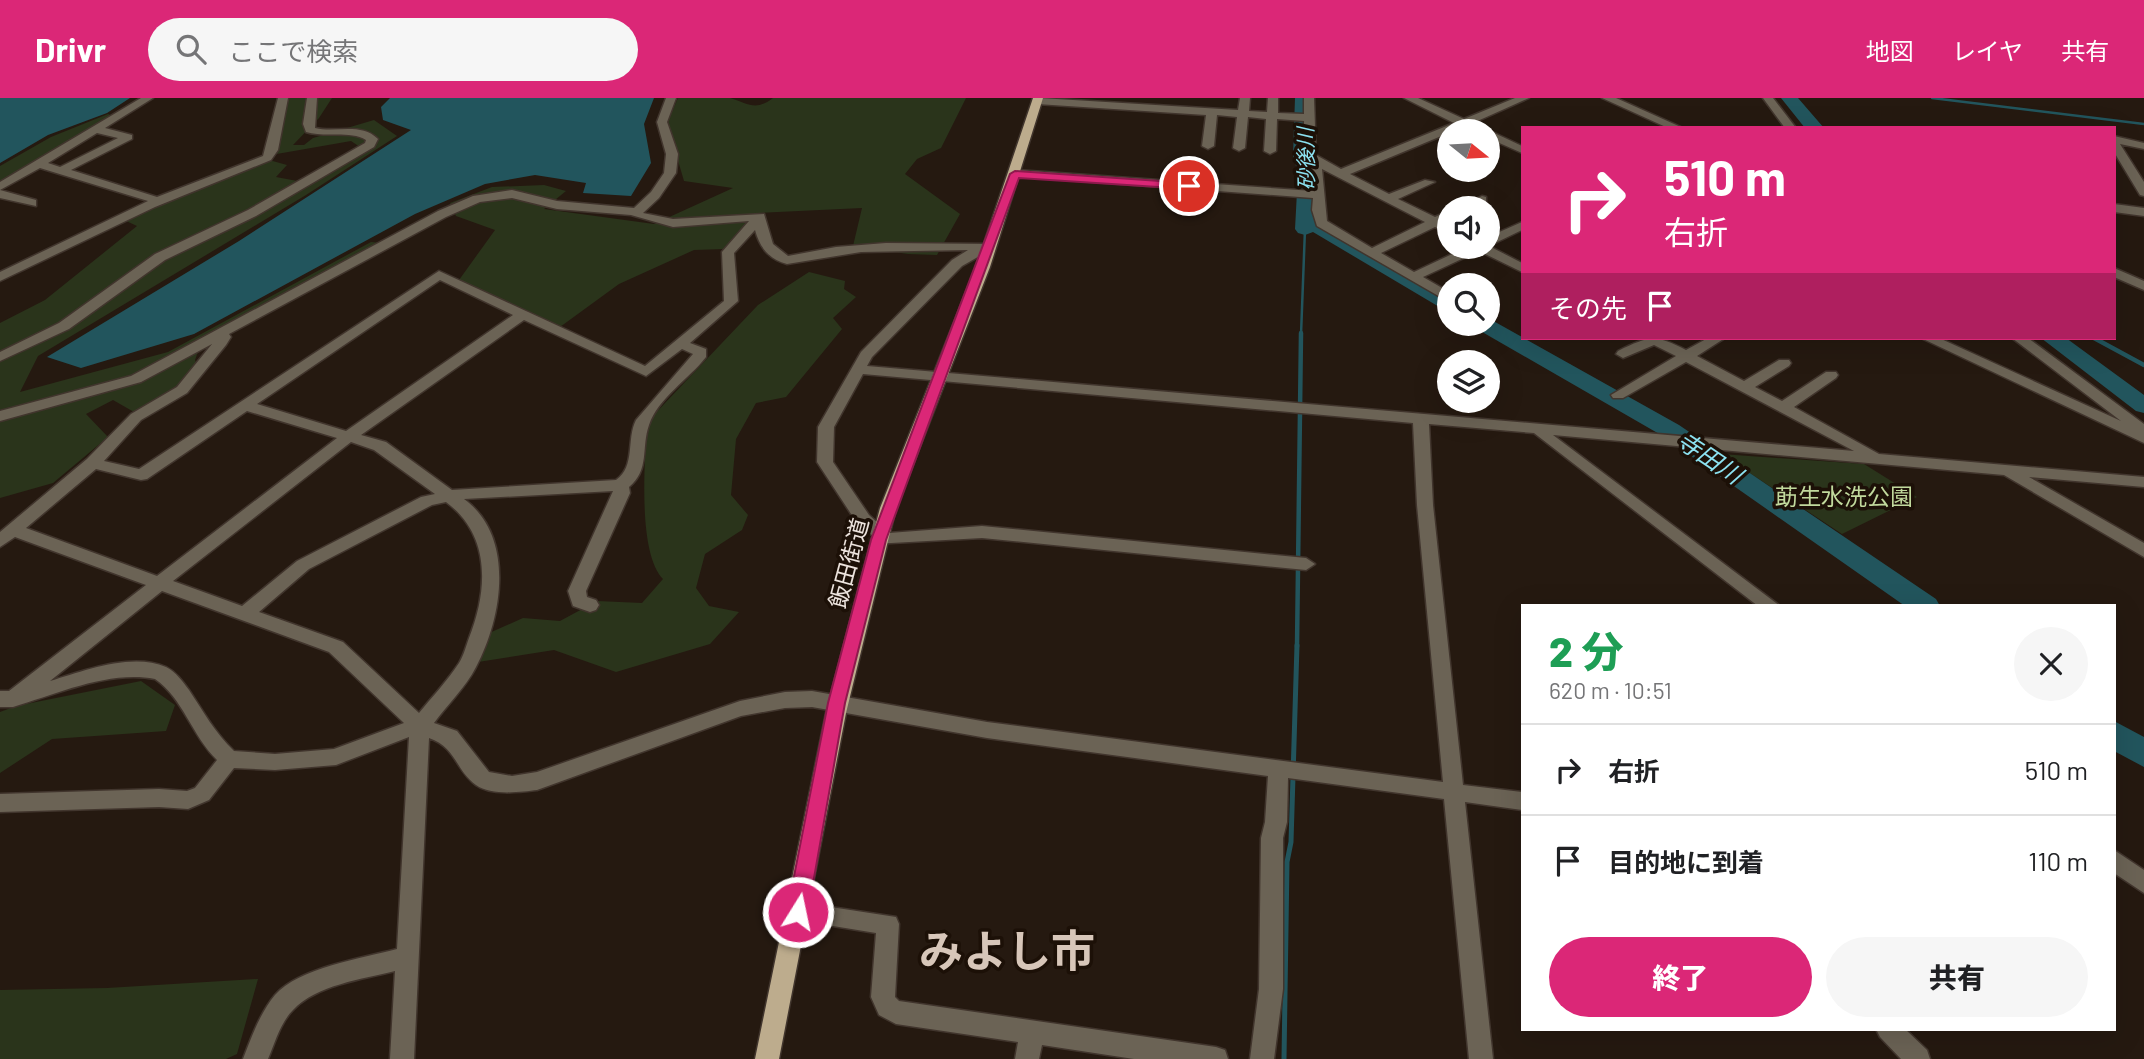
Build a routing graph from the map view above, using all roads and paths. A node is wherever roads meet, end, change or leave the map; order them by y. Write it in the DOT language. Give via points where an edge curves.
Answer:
graph roads {
  1 [pos="148,98"];
  2 [pos="283,98"];
  3 [pos="312,98"];
  4 [pos="671,98"];
  5 [pos="1245,98"];
  6 [pos="1273,98"];
  7 [pos="1309,98"];
  8 [pos="1409,98"];
  9 [pos="1437,98"];
  10 [pos="1524,98"];
  11 [pos="1607,98"];
  12 [pos="1768,98"];
  13 [pos="1038,99"];
  14 [pos="1422,104"];
  15 [pos="1212,111"];
  16 [pos="1244,113"];
  17 [pos="1271,115"];
  18 [pos="1308,118"];
  19 [pos="1454,119"];
  20 [pos="1473,119"];
  21 [pos="1673,126"];
  22 [pos="1789,126"];
  23 [pos="94,129"];
  24 [pos="1437,134"];
  25 [pos="1500,140"];
  26 [pos="2116,141"];
  27 [pos="2116,144"];
  28 [pos="1208,146"];
  29 [pos="2144,146"];
  30 [pos="1239,148"];
  31 [pos="1521,150"];
  32 [pos="1270,151"];
  33 [pos="1315,161"];
  34 [pos="39,164"];
  35 [pos="62,170"];
  36 [pos="1342,173"];
  37 [pos="1015,174"];
  38 [pos="1429,182"];
  39 [pos="0,187"];
  40 [pos="2144,192"];
  41 [pos="0,194"];
  42 [pos="1316,195"];
  43 [pos="1389,198"];
  44 [pos="32,204"];
  45 [pos="151,204"];
  46 [pos="2116,208"];
  47 [pos="637,212"];
  48 [pos="2144,212"];
  49 [pos="760,217"];
  50 [pos="1435,221"];
  51 [pos="1521,221"];
  52 [pos="1500,234"];
  53 [pos="986,247"];
  54 [pos="1371,253"];
  55 [pos="1500,257"];
  56 [pos="1453,259"];
  57 [pos="1521,268"];
  58 [pos="2116,273"];
  59 [pos="0,277"];
  60 [pos="1413,277"];
  61 [pos="2144,286"];
  62 [pos="1437,291"];
  63 [pos="524,314"];
  64 [pos="220,334"];
  65 [pos="1649,340"];
  66 [pos="1657,340"];
  67 [pos="1714,340"];
  68 [pos="1932,340"];
  69 [pos="2022,340"];
  70 [pos="681,344"];
  71 [pos="1623,355"];
  72 [pos="0,357"];
  73 [pos="1688,357"];
  74 [pos="1784,363"];
  75 [pos="857,369"];
  76 [pos="1831,375"];
  77 [pos="941,376"];
  78 [pos="1745,387"];
  79 [pos="1618,395"];
  80 [pos="245,405"];
  81 [pos="1783,407"];
  82 [pos="0,416"];
  83 [pos="1422,419"];
  84 [pos="1539,429"];
  85 [pos="2144,431"];
  86 [pos="349,436"];
  87 [pos="2144,438"];
  88 [pos="1879,459"];
  89 [pos="93,463"];
  90 [pos="2009,472"];
  91 [pos="2144,482"];
  92 [pos="620,485"];
  93 [pos="445,496"];
  94 [pos="7,535"];
  95 [pos="880,537"];
  96 [pos="2144,551"];
  97 [pos="1306,564"];
  98 [pos="162,583"];
  99 [pos="1768,604"];
  100 [pos="590,606"];
  101 [pos="246,613"];
  102 [pos="7,699"];
  103 [pos="836,703"];
  104 [pos="419,726"];
  105 [pos="229,759"];
  106 [pos="1278,768"];
  107 [pos="1454,790"];
  108 [pos="1521,801"];
  109 [pos="0,803"];
  110 [pos="2116,862"];
  111 [pos="2144,883"];
  112 [pos="798,912"];
  113 [pos="408,957"];
  114 [pos="1890,1031"];
  115 [pos="1032,1032"];
  116 [pos="255,1059"];
  117 [pos="402,1059"];
  118 [pos="767,1059"];
  119 [pos="1027,1059"];
  120 [pos="1216,1059"];
  121 [pos="1262,1059"];
  122 [pos="1481,1059"];
  123 [pos="1918,1059"];
  1 -- 23 [label="street"];
  2 -- 45 [label="street" via="267,158"];
  3 -- 72 [label="street" via="310,130 368,134 370,145 253,213 160,257 64,326"];
  4 -- 47 [label="street" via="662,122 672,154 670,173"];
  5 -- 16 [label="street"];
  6 -- 17 [label="street"];
  7 -- 18 [label="street"];
  8 -- 14 [label="street"];
  9 -- 14 [label="street"];
  10 -- 20 [label="street"];
  11 -- 21 [label="street"];
  12 -- 22 [label="street"];
  13 -- 15 [label="street"];
  13 -- 37 [label="main road, 飯田街道"];
  14 -- 19 [label="street"];
  15 -- 16 [label="street"];
  15 -- 28 [label="street"];
  16 -- 17 [label="street"];
  16 -- 30 [label="street"];
  17 -- 18 [label="street"];
  17 -- 32 [label="street"];
  18 -- 33 [label="street" via="1310,156"];
  23 -- 34 [label="street"];
  23 -- 35 [label="street" via="128,137"];
  24 -- 36 [label="street"];
  25 -- 31 [label="street"];
  26 -- 29 [label="street"];
  27 -- 40 [label="street"];
  33 -- 36 [label="street"];
  33 -- 42 [label="street"];
  34 -- 35 [label="street"];
  34 -- 39 [label="street"];
  35 -- 45 [label="street" via="152,198"];
  36 -- 43 [label="street"];
  37 -- 42 [label="street"];
  37 -- 53 [label="main road, 飯田街道"];
  38 -- 43 [label="street"];
  41 -- 44 [label="street"];
  42 -- 54 [label="street" via="1321,223"];
  43 -- 50 [label="street"];
  45 -- 59 [label="street"];
  46 -- 48 [label="street"];
  47 -- 49 [label="street" via="673,223"];
  47 -- 64 [label="street" via="557,205 512,194 477,199"];
  49 -- 53 [label="street" via="770,251 787,260 813,253 930,244"];
  49 -- 70 [label="street" via="728,252 731,301"];
  50 -- 54 [label="street"];
  51 -- 52 [label="street"];
  53 -- 75 [label="street" via="957,263"];
  53 -- 77 [label="main road, 飯田街道"];
  54 -- 60 [label="street"];
  55 -- 57 [label="street"];
  56 -- 60 [label="street"];
  58 -- 61 [label="street"];
  60 -- 62 [label="street"];
  63 -- 70 [label="street" via="646,372"];
  63 -- 80 [label="street" via="439,275"];
  63 -- 86 [label="street" via="441,367"];
  64 -- 82 [label="street" via="136,379"];
  64 -- 89 [label="street" via="224,337 221,342 182,390 136,417"];
  65 -- 71 [label="street"];
  66 -- 73 [label="street"];
  67 -- 73 [label="street"];
  68 -- 87 [label="street"];
  69 -- 85 [label="street"];
  70 -- 92 [label="street" via="701,352 640,425 639,459 628,481"];
  73 -- 78 [label="street"];
  73 -- 79 [label="street"];
  74 -- 78 [label="street"];
  75 -- 77 [label="street"];
  75 -- 95 [label="street" via="826,427 825,462"];
  76 -- 81 [label="street"];
  77 -- 83 [label="street"];
  77 -- 95 [label="main road, 飯田街道"];
  78 -- 81 [label="street"];
  80 -- 86 [label="street"];
  80 -- 89 [label="street" via="141,475"];
  81 -- 88 [label="street"];
  83 -- 84 [label="street"];
  83 -- 107 [label="street" via="1425,505"];
  84 -- 88 [label="street"];
  84 -- 99 [label="street"];
  86 -- 93 [label="street" via="380,446"];
  86 -- 98 [label="street"];
  88 -- 90 [label="street"];
  89 -- 94 [label="street"];
  90 -- 91 [label="street"];
  90 -- 96 [label="street"];
  92 -- 93 [label="street"];
  92 -- 100 [label="street" via="622,492 577,591 579,601"];
  93 -- 101 [label="street" via="303,565"];
  93 -- 104 [label="street" via="468,510 486,541 489,610 468,665"];
  94 -- 98 [label="street"];
  95 -- 97 [label="street" via="982,532"];
  95 -- 103 [label="main road, 飯田街道"];
  98 -- 101 [label="street"];
  98 -- 102 [label="street"];
  101 -- 104 [label="street" via="336,647"];
  102 -- 105 [label="street" via="120,671 158,671 176,687 197,724"];
  103 -- 104 [label="street" via="785,700 740,709 548,777 512,785 483,779 450,737"];
  103 -- 106 [label="street" via="987,730"];
  103 -- 112 [label="main road, 飯田街道"];
  104 -- 105 [label="street" via="336,757 275,762"];
  104 -- 113 [label="street"];
  105 -- 109 [label="street" via="202,794 188,800"];
  106 -- 107 [label="street"];
  106 -- 121 [label="street" via="1272,838 1271,989"];
  107 -- 108 [label="street"];
  107 -- 122 [label="street"];
  110 -- 111 [label="street"];
  112 -- 115 [label="street" via="888,924 883,997 891,1010"];
  112 -- 118 [label="main road, 飯田街道"];
  113 -- 116 [label="street" via="303,989 285,1001"];
  113 -- 117 [label="street"];
  114 -- 123 [label="street"];
  115 -- 119 [label="street"];
  115 -- 120 [label="street"];
}
